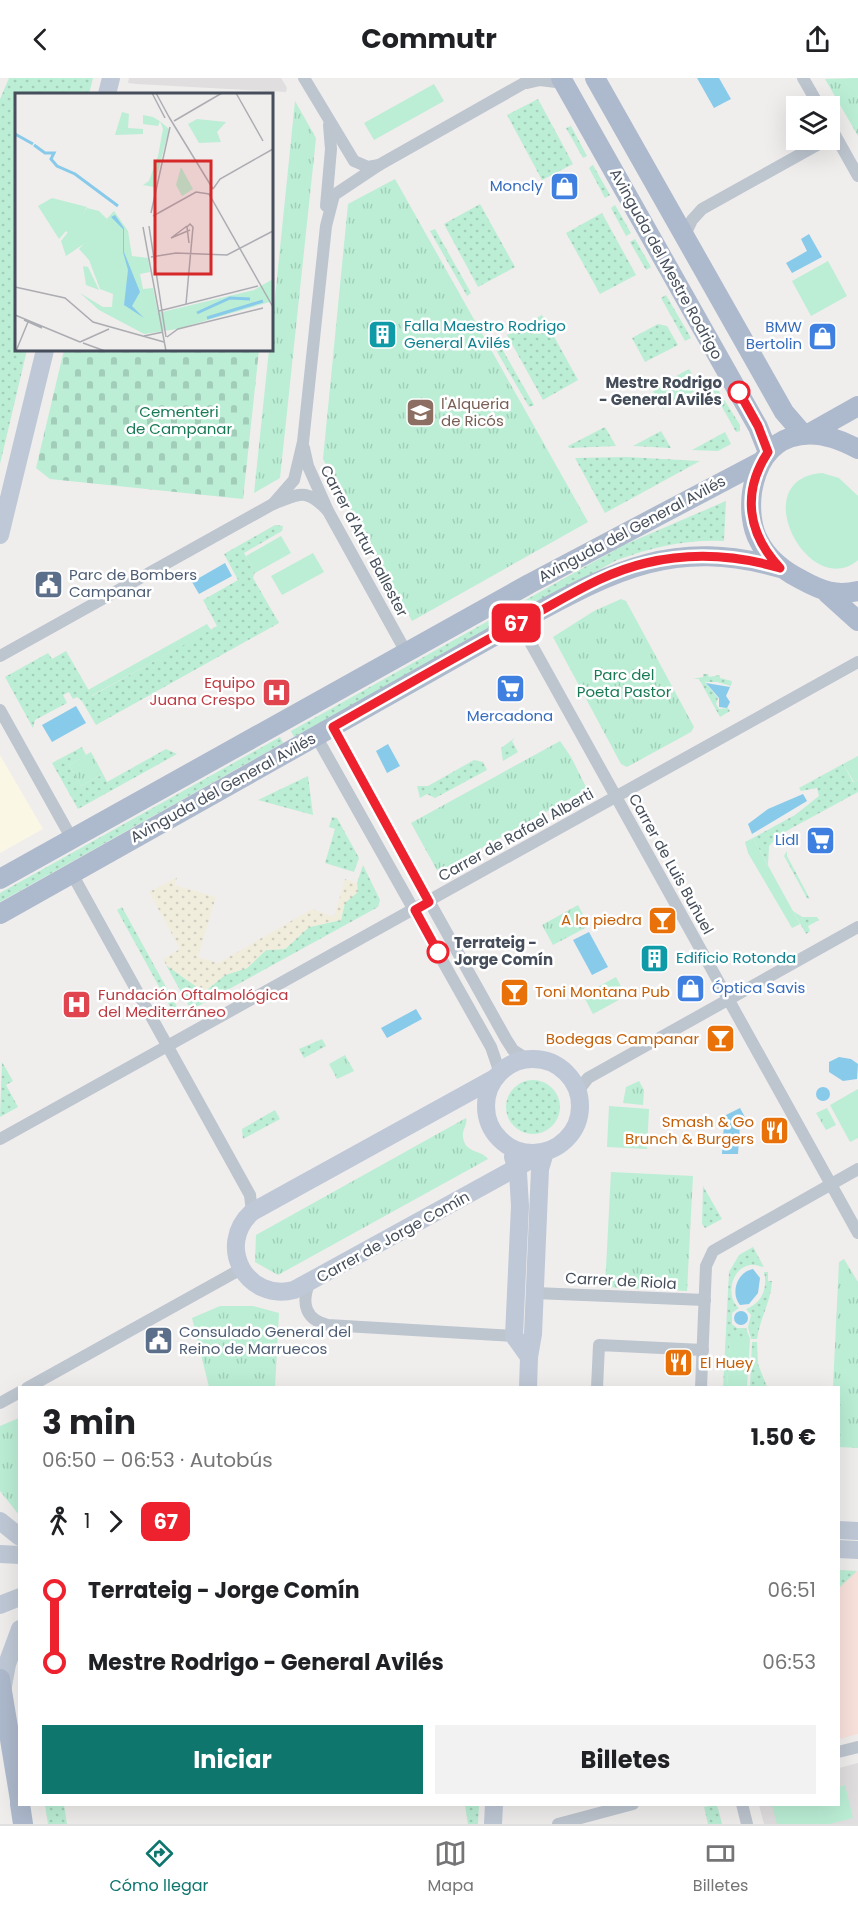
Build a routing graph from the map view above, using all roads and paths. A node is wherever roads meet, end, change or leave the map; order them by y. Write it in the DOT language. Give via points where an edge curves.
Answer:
graph roads {
  1 [pos="98,78"];
  2 [pos="111,78"];
  3 [pos="304,78"];
  4 [pos="595,78"];
  5 [pos="803,78"];
  6 [pos="529,80"];
  7 [pos="563,80"];
  8 [pos="94,93"];
  9 [pos="106,93"];
  10 [pos="813,96"];
  11 [pos="327,119"];
  12 [pos="840,149"];
  13 [pos="803,150"];
  14 [pos="379,165"];
  15 [pos="858,176"];
  16 [pos="326,225"];
  17 [pos="684,237"];
  18 [pos="33,351"];
  19 [pos="45,351"];
  20 [pos="858,406"];
  21 [pos="806,434"];
  22 [pos="303,442"];
  23 [pos="858,448"];
  24 [pos="765,457"];
  25 [pos="0,486"];
  26 [pos="273,504"];
  27 [pos="328,511"];
  28 [pos="0,535"];
  29 [pos="780,568"];
  30 [pos="858,591"];
  31 [pos="827,593"];
  32 [pos="858,621"];
  33 [pos="519,622"];
  34 [pos="406,652"];
  35 [pos="0,656"];
  36 [pos="858,662"];
  37 [pos="0,710"];
  38 [pos="324,731"];
  39 [pos="617,797"];
  40 [pos="72,839"];
  41 [pos="71,872"];
  42 [pos="0,879"];
  43 [pos="429,902"];
  44 [pos="415,910"];
  45 [pos="0,914"];
  46 [pos="858,927"];
  47 [pos="729,998"];
  48 [pos="168,1047"];
  49 [pos="527,1059"];
  50 [pos="497,1075"];
  51 [pos="578,1091"];
  52 [pos="0,1139"];
  53 [pos="510,1147"];
  54 [pos="545,1152"];
  55 [pos="516,1168"];
  56 [pos="858,1169"];
  57 [pos="831,1184"];
  58 [pos="252,1212"];
  59 [pos="858,1233"];
  60 [pos="241,1269"];
  61 [pos="309,1284"];
  62 [pos="535,1293"];
  63 [pos="705,1300"];
  64 [pos="514,1336"];
  65 [pos="703,1350"];
  66 [pos="529,1357"];
  67 [pos="31,1386"];
  68 [pos="528,1386"];
  69 [pos="597,1386"];
  70 [pos="701,1386"];
  71 [pos="18,1393"];
  72 [pos="0,1403"];
  73 [pos="0,1521"];
  74 [pos="840,1530"];
  75 [pos="858,1531"];
  76 [pos="18,1535"];
  77 [pos="840,1549"];
  78 [pos="858,1550"];
  79 [pos="0,1554"];
  80 [pos="18,1555"];
  81 [pos="18,1598"];
  82 [pos="0,1605"];
  83 [pos="18,1634"];
  84 [pos="1,1686"];
  85 [pos="858,1747"];
  86 [pos="840,1752"];
  87 [pos="18,1788"];
  88 [pos="20,1806"];
  89 [pos="494,1806"];
  90 [pos="505,1806"];
  91 [pos="626,1806"];
  92 [pos="742,1806"];
  93 [pos="23,1824"];
  94 [pos="493,1824"];
  95 [pos="504,1824"];
  96 [pos="558,1824"];
  97 [pos="747,1824"];
  1 -- 8 [label="street"];
  2 -- 9 [label="street"];
  3 -- 11 [label="street, Carrer d'Artur Ballester"];
  4 -- 17 [label="main road, Avinguda del Mestre Rodrigo"];
  5 -- 10 [label="street"];
  6 -- 7 [label="street, Carrer d'Artur Ballester"];
  6 -- 14 [label="street, Carrer d'Artur Ballester"];
  7 -- 24 [label="main road, Avinguda del Mestre Rodrigo" via="758,426"];
  11 -- 14 [label="street, Carrer d'Artur Ballester" via="354,161 368,167"];
  11 -- 16 [label="street, Carrer d'Artur Ballester" via="331,141"];
  12 -- 15 [label="street"];
  13 -- 17 [label="street" via="702,209"];
  14 -- 16 [label="street, Carrer d'Artur Ballester" via="334,195"];
  16 -- 22 [label="street, Carrer d'Artur Ballester"];
  17 -- 21 [label="main road, Avinguda del Mestre Rodrigo" via="783,412"];
  18 -- 25 [label="street"];
  19 -- 28 [label="street"];
  20 -- 21 [label="main road"];
  21 -- 23 [label="main road" via="838,438"];
  21 -- 24 [label="main road, Avinguda del General Avilés" via="780,442"];
  22 -- 26 [label="street, Carrer d'Artur Ballester" via="294,480"];
  22 -- 27 [label="street, Carrer d'Artur Ballester" via="308,466"];
  24 -- 29 [label="main road" via="752,497 753,525 758,541"];
  24 -- 34 [label="main road, Avinguda del General Avilés"];
  26 -- 27 [label="street" via="302,494 317,498"];
  26 -- 35 [label="street"];
  27 -- 34 [label="street, Carrer d'Artur Ballester"];
  29 -- 31 [label="main road"];
  29 -- 33 [label="main road, Avinguda del General Avilés" via="728,556 685,556 645,563 602,578"];
  30 -- 31 [label="main road"];
  31 -- 32 [label="main road"];
  33 -- 38 [label="main road, Avinguda del General Avilés"];
  33 -- 39 [label="street, Carrer de Luis Buñuel"];
  34 -- 40 [label="main road, Avinguda del General Avilés"];
  36 -- 39 [label="street, Carrer de Rafael Alberti"];
  37 -- 40 [label="street"];
  38 -- 41 [label="main road, Avinguda del General Avilés"];
  38 -- 43 [label="street"];
  38 -- 44 [label="street"];
  39 -- 43 [label="street, Carrer de Rafael Alberti"];
  39 -- 47 [label="street, Carrer de Luis Buñuel"];
  40 -- 42 [label="main road, Avinguda del General Avilés"];
  41 -- 45 [label="main road, Avinguda del General Avilés"];
  41 -- 48 [label="street"];
  43 -- 44 [label="street, Carrer de Rafael Alberti"];
  43 -- 49 [label="street" via="506,1039 513,1050"];
  44 -- 48 [label="street, Carrer de Rafael Alberti"];
  44 -- 50 [label="street" via="491,1047"];
  46 -- 47 [label="street"];
  47 -- 51 [label="street" via="588,1077"];
  47 -- 57 [label="street, Carrer de Luis Buñuel"];
  48 -- 52 [label="street, Carrer de Rafael Alberti"];
  48 -- 58 [label="street" via="250,1195"];
  49 -- 50 [label="street"];
  49 -- 51 [label="street" via="545,1060 559,1067"];
  50 -- 53 [label="street" via="486,1099 486,1114 490,1128"];
  50 -- 58 [label="street"];
  51 -- 54 [label="street" via="578,1122 558,1147"];
  53 -- 54 [label="street" via="522,1152"];
  53 -- 55 [label="street"];
  54 -- 55 [label="street, Carrer de Jorge Comín"];
  54 -- 62 [label="street" via="540,1169"];
  55 -- 61 [label="street, Carrer de Jorge Comín"];
  55 -- 64 [label="street" via="520,1206"];
  56 -- 57 [label="street"];
  57 -- 59 [label="street, Carrer de Luis Buñuel"];
  57 -- 63 [label="street" via="713,1251 706,1266"];
  58 -- 60 [label="street" via="236,1243"];
  60 -- 61 [label="street, Carrer de Jorge Comín" via="260,1287 273,1291 286,1292"];
  60 -- 67 [label="street"];
  61 -- 64 [label="street" via="304,1300 306,1309 311,1317 328,1325"];
  62 -- 63 [label="street, Carrer de Riola"];
  62 -- 66 [label="street"];
  63 -- 65 [label="street"];
  64 -- 66 [label="street"];
  65 -- 69 [label="street" via="599,1345"];
  65 -- 70 [label="street"];
  66 -- 68 [label="street"];
  71 -- 72 [label="street"];
  73 -- 76 [label="street"];
  74 -- 75 [label="street"];
  77 -- 78 [label="street"];
  79 -- 80 [label="street"];
  81 -- 82 [label="street"];
  83 -- 84 [label="street"];
  84 -- 87 [label="main road"];
  85 -- 86 [label="street"];
  88 -- 93 [label="main road"];
  89 -- 94 [label="street"];
  90 -- 95 [label="street"];
  91 -- 96 [label="street"];
  92 -- 97 [label="street"];
}
